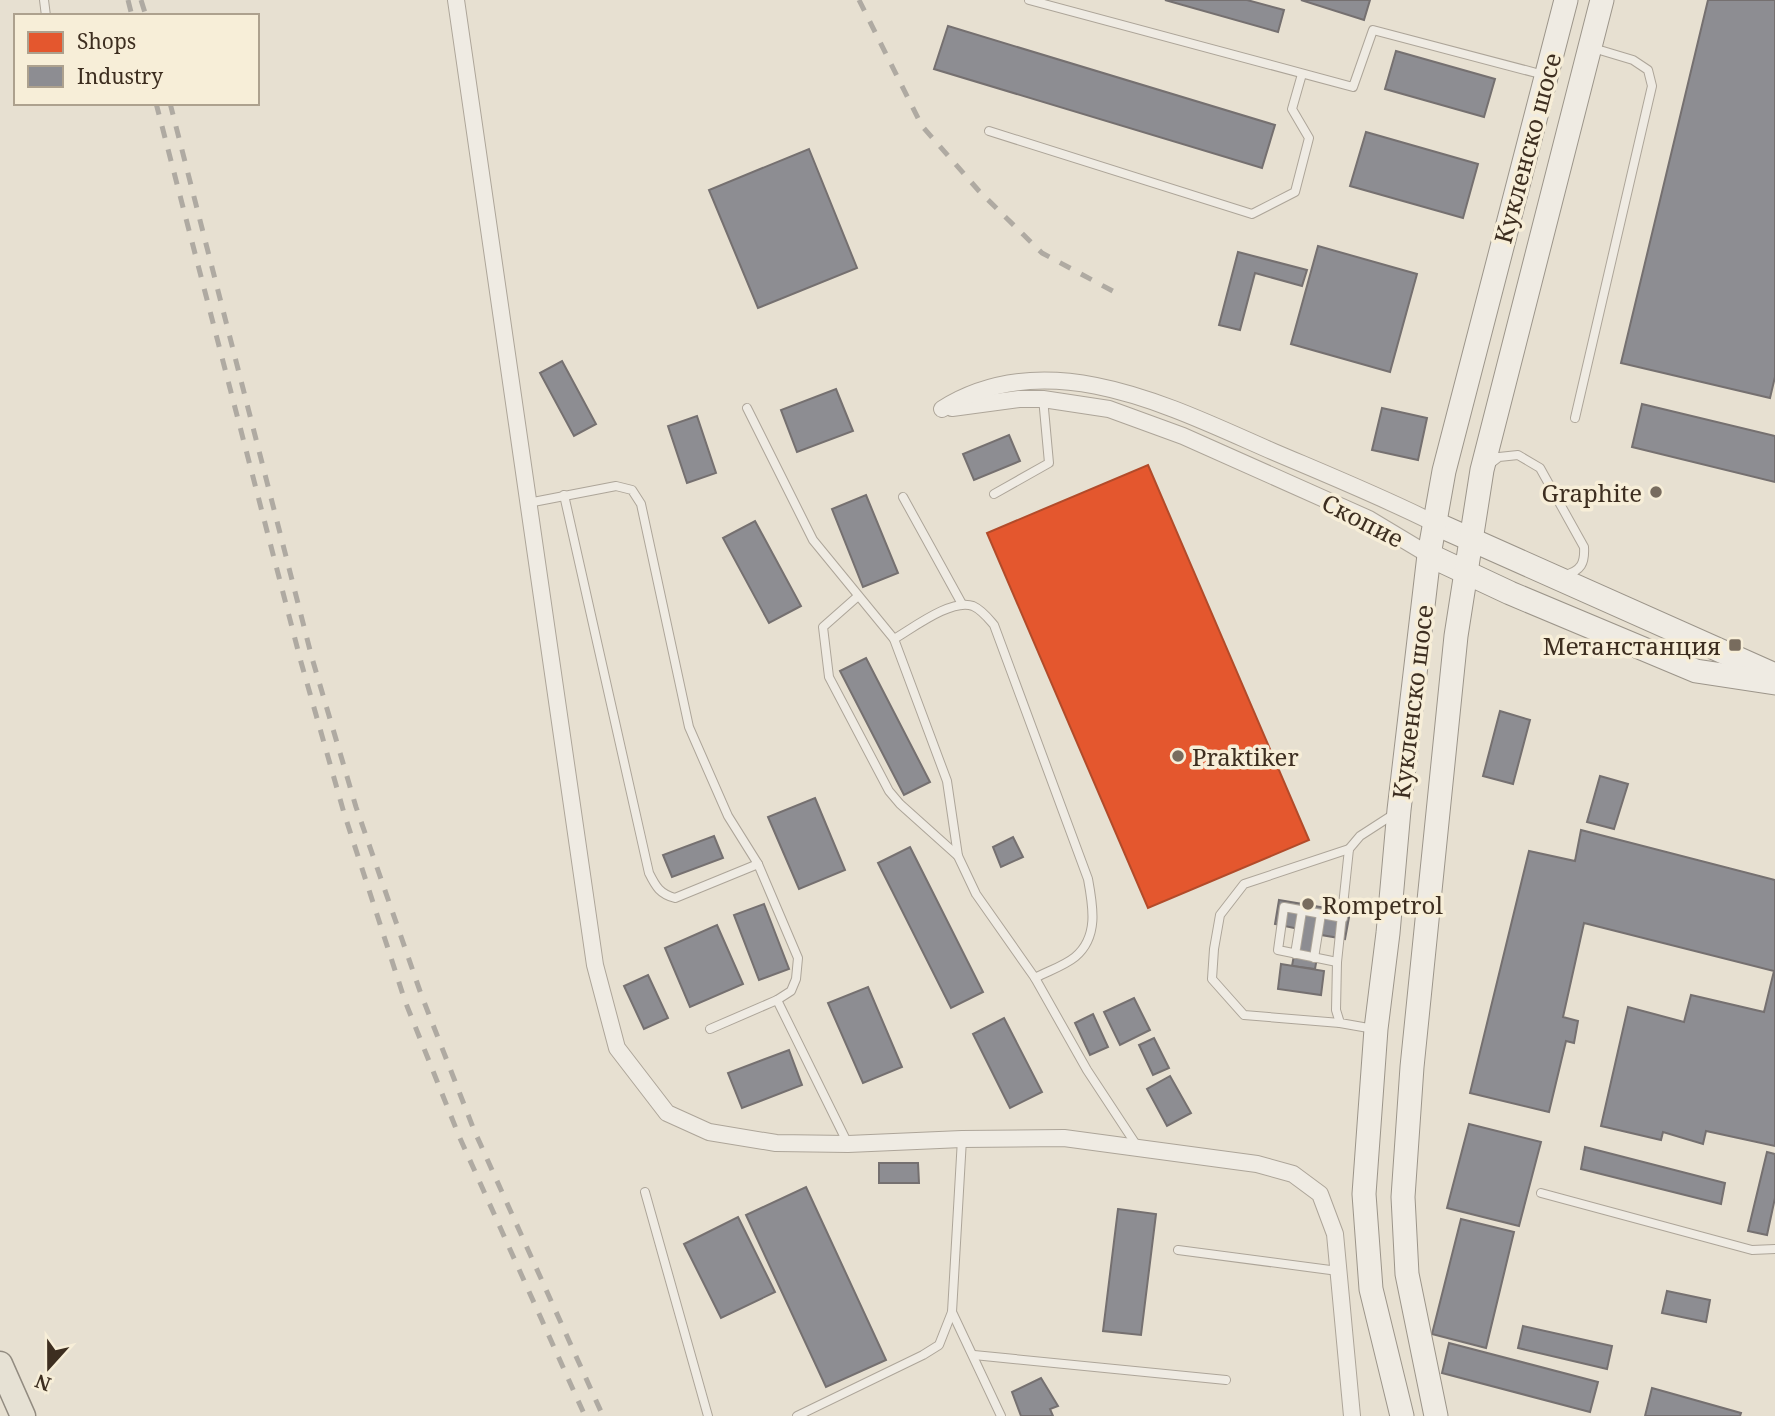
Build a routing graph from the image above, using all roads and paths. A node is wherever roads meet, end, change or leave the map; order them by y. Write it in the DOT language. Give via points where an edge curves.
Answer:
graph roads {
  1 [pos="456,0"];
  2 [pos="1029,0"];
  3 [pos="1566,0"];
  4 [pos="1602,0"];
  5 [pos="1590,47"];
  6 [pos="1302,74"];
  7 [pos="1546,76"];
  8 [pos="989,131"];
  9 [pos="1046,381"];
  10 [pos="1043,399"];
  11 [pos="747,408"];
  12 [pos="1575,418"];
  13 [pos="1219,427"];
  14 [pos="1208,447"];
  15 [pos="1482,470"];
  16 [pos="994,494"];
  17 [pos="564,495"];
  18 [pos="903,497"];
  19 [pos="528,503"];
  20 [pos="1434,523"];
  21 [pos="1470,539"];
  22 [pos="1429,555"];
  23 [pos="1534,568"];
  24 [pos="1465,572"];
  25 [pos="857,597"];
  26 [pos="962,604"];
  27 [pos="894,639"];
  28 [pos="1775,675"];
  29 [pos="1775,683"];
  30 [pos="1399,810"];
  31 [pos="1349,849"];
  32 [pos="958,856"];
  33 [pos="758,864"];
  34 [pos="1302,911"];
  35 [pos="1321,914"];
  36 [pos="1343,918"];
  37 [pos="1295,954"];
  38 [pos="1314,958"];
  39 [pos="1337,962"];
  40 [pos="1035,978"];
  41 [pos="777,1000"];
  42 [pos="1340,1023"];
  43 [pos="1376,1029"];
  44 [pos="710,1030"];
  45 [pos="962,1139"];
  46 [pos="848,1144"];
  47 [pos="1137,1146"];
  48 [pos="645,1192"];
  49 [pos="1541,1193"];
  50 [pos="1775,1249"];
  51 [pos="1178,1250"];
  52 [pos="1338,1271"];
  53 [pos="952,1312"];
  54 [pos="974,1355"];
  55 [pos="0,1364"];
  56 [pos="1226,1380"];
  57 [pos="23,1416"];
  58 [pos="708,1416"];
  59 [pos="797,1416"];
  60 [pos="1001,1416"];
  61 [pos="1352,1416"];
  62 [pos="1402,1416"];
  63 [pos="1436,1416"];
  1 -- 19 [label="street"];
  2 -- 6 [label="lane"];
  3 -- 7 [label="main road, Кукленско шосе"];
  4 -- 5 [label="main road, Кукленско шосе"];
  5 -- 12 [label="lane" via="1633,60 1648,70 1652,86"];
  5 -- 15 [label="main road, Кукленско шосе"];
  6 -- 7 [label="lane" via="1353,87 1373,30"];
  6 -- 8 [label="lane" via="1292,109 1309,138 1295,192 1252,214"];
  7 -- 20 [label="main road, Кукленско шосе"];
  9 -- 10 [label="lane"];
  9 -- 10 [label="street, Скопие" via="980,390 942,409"];
  9 -- 13 [label="street" via="1118,390"];
  10 -- 14 [label="street, Скопие" via="1109,409"];
  10 -- 16 [label="lane" via="1049,463"];
  11 -- 25 [label="lane" via="813,540"];
  13 -- 14 [label="street"];
  13 -- 20 [label="street"];
  14 -- 22 [label="street, Скопие" via="1368,519"];
  15 -- 21 [label="main road, Кукленско шосе"];
  15 -- 23 [label="lane" via="1499,457 1518,455 1541,468 1584,547 1585,560 1566,576"];
  17 -- 19 [label="lane"];
  17 -- 33 [label="lane" via="616,486 632,491 641,504 689,727 728,816"];
  17 -- 33 [label="lane" via="649,873 656,887 675,898"];
  18 -- 26 [label="lane"];
  19 -- 46 [label="street" via="595,965 617,1048 667,1113 709,1132 776,1143"];
  20 -- 21 [label="main road, Скопие"];
  20 -- 22 [label="main road, Кукленско шосе"];
  21 -- 23 [label="main road, Скопие"];
  21 -- 24 [label="main road, Кукленско шосе"];
  22 -- 24 [label="main road, Скопие"];
  22 -- 30 [label="main road, Кукленско шосе"];
  23 -- 28 [label="main road, Скопие"];
  24 -- 29 [label="main road, Скопие" via="1696,671"];
  24 -- 63 [label="main road, Кукленско шосе" via="1412,1068 1403,1197 1407,1274"];
  25 -- 27 [label="lane"];
  25 -- 32 [label="lane" via="823,627 829,677 889,791"];
  26 -- 27 [label="lane"];
  26 -- 40 [label="lane" via="981,610 994,625 1088,879 1094,913 1089,940 1075,957"];
  27 -- 32 [label="lane" via="947,781"];
  30 -- 31 [label="lane"];
  30 -- 43 [label="main road, Кукленско шосе"];
  31 -- 36 [label="lane"];
  31 -- 42 [label="lane" via="1244,884 1220,915 1212,979 1244,1015"];
  32 -- 40 [label="lane" via="976,894"];
  33 -- 41 [label="lane" via="798,958 791,990"];
  34 -- 35 [label="lane"];
  34 -- 37 [label="lane"];
  34 -- 37 [label="lane" via="1284,907 1278,950"];
  35 -- 36 [label="lane"];
  35 -- 38 [label="lane"];
  36 -- 39 [label="lane"];
  37 -- 38 [label="lane"];
  38 -- 39 [label="lane"];
  39 -- 42 [label="lane"];
  40 -- 47 [label="lane"];
  41 -- 44 [label="lane"];
  41 -- 46 [label="lane"];
  42 -- 43 [label="lane"];
  43 -- 62 [label="main road, Кукленско шосе" via="1364,1194 1371,1289"];
  45 -- 46 [label="street"];
  45 -- 47 [label="street" via="1064,1138"];
  45 -- 53 [label="lane"];
  47 -- 52 [label="street" via="1293,1174 1320,1194 1335,1234"];
  48 -- 58 [label="lane"];
  49 -- 50 [label="lane" via="1752,1250"];
  51 -- 52 [label="lane"];
  52 -- 61 [label="street"];
  53 -- 54 [label="lane"];
  53 -- 59 [label="lane" via="939,1345"];
  54 -- 56 [label="lane"];
  54 -- 60 [label="lane"];
  55 -- 57 [label="main road"];
}
